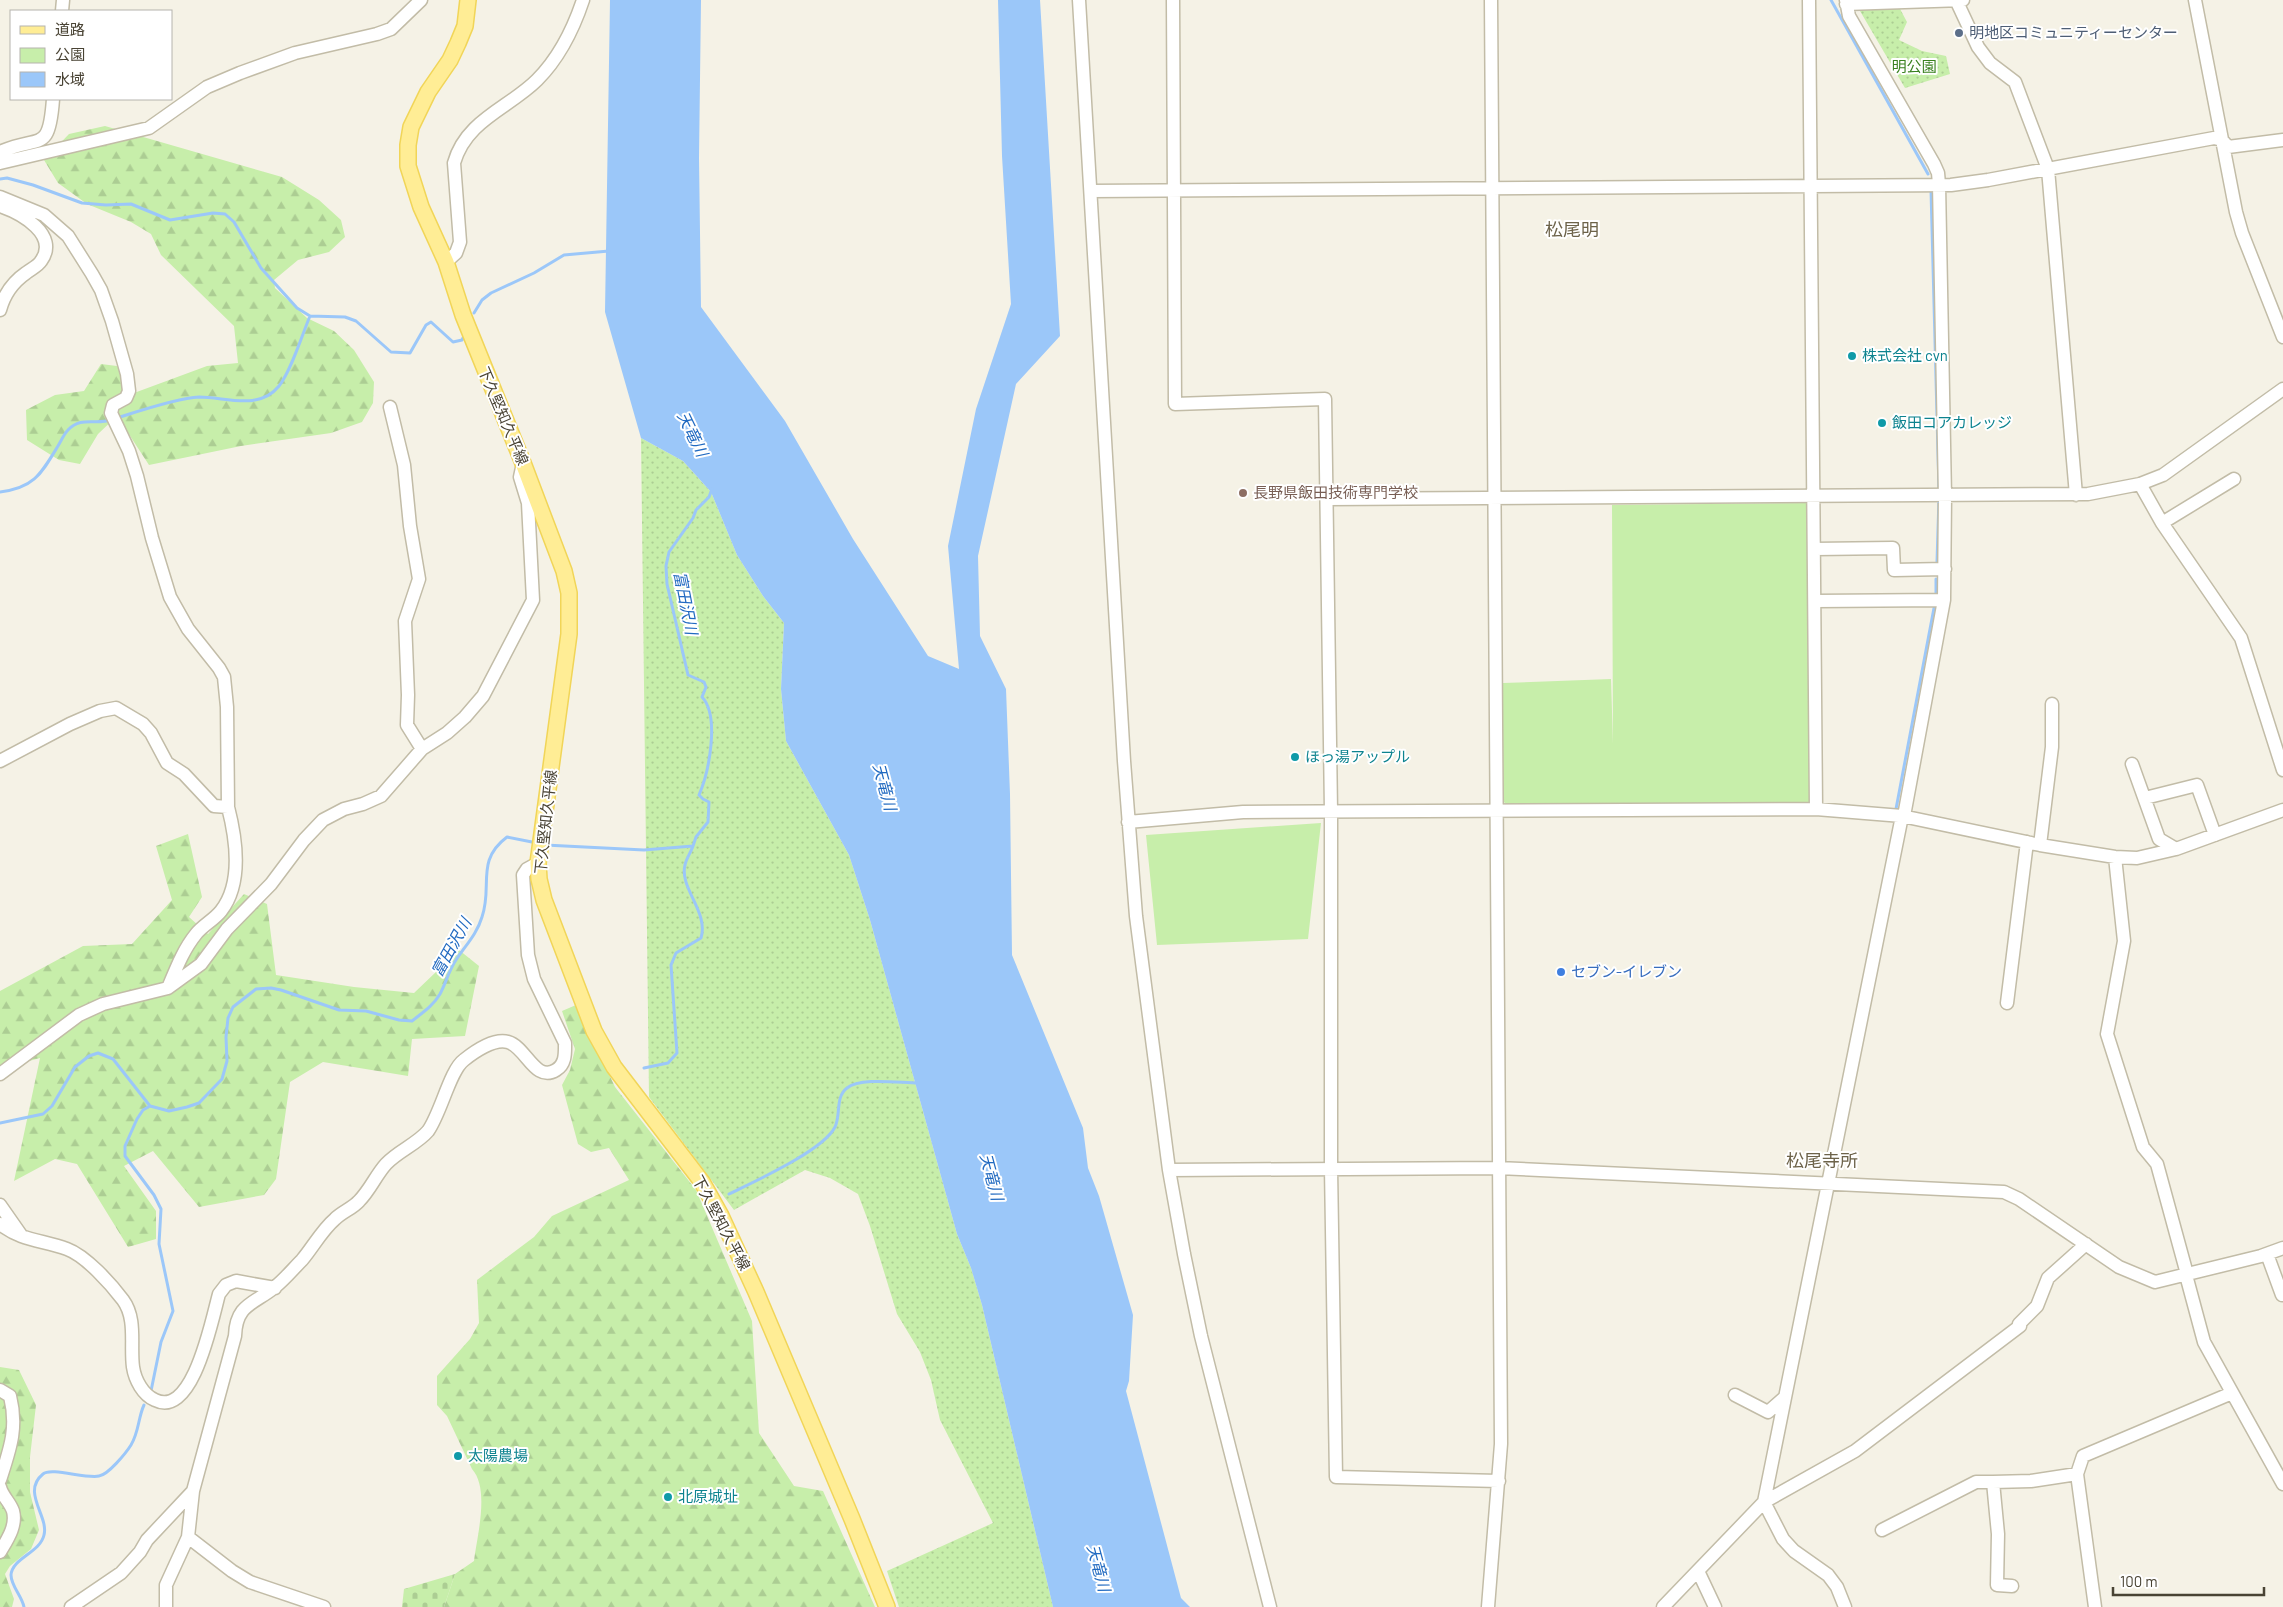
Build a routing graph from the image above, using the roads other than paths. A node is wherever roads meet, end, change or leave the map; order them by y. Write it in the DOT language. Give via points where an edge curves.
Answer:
graph roads {
  1 [pos="420,0"];
  2 [pos="468,0"];
  3 [pos="583,0"];
  4 [pos="1079,0"];
  5 [pos="1173,0"];
  6 [pos="1491,0"];
  7 [pos="1809,0"];
  8 [pos="2195,0"];
  9 [pos="1961,1"];
  10 [pos="1846,2"];
  11 [pos="53,100"];
  12 [pos="2222,140"];
  13 [pos="2283,140"];
  14 [pos="0,152"];
  15 [pos="0,162"];
  16 [pos="2048,170"];
  17 [pos="1939,184"];
  18 [pos="1811,185"];
  19 [pos="1491,188"];
  20 [pos="1174,190"];
  21 [pos="1091,191"];
  22 [pos="0,197"];
  23 [pos="0,206"];
  24 [pos="446,262"];
  25 [pos="0,310"];
  26 [pos="2283,337"];
  27 [pos="2283,389"];
  28 [pos="390,407"];
  29 [pos="523,463"];
  30 [pos="2234,479"];
  31 [pos="2140,484"];
  32 [pos="2076,495"];
  33 [pos="1941,496"];
  34 [pos="1815,497"];
  35 [pos="1494,498"];
  36 [pos="1327,499"];
  37 [pos="2162,523"];
  38 [pos="1815,549"];
  39 [pos="1945,569"];
  40 [pos="1944,600"];
  41 [pos="1816,601"];
  42 [pos="2052,704"];
  43 [pos="422,749"];
  44 [pos="0,761"];
  45 [pos="2132,764"];
  46 [pos="2283,770"];
  47 [pos="2145,798"];
  48 [pos="228,807"];
  49 [pos="1816,809"];
  50 [pos="2283,810"];
  51 [pos="1497,811"];
  52 [pos="1331,812"];
  53 [pos="1903,816"];
  54 [pos="1128,822"];
  55 [pos="2216,835"];
  56 [pos="2033,843"];
  57 [pos="2176,849"];
  58 [pos="2115,857"];
  59 [pos="539,858"];
  60 [pos="168,988"];
  61 [pos="2007,1003"];
  62 [pos="0,1074"];
  63 [pos="1331,1168"];
  64 [pos="1498,1168"];
  65 [pos="1169,1170"];
  66 [pos="1827,1184"];
  67 [pos="0,1205"];
  68 [pos="0,1224"];
  69 [pos="21,1235"];
  70 [pos="2086,1244"];
  71 [pos="2283,1248"];
  72 [pos="2267,1254"];
  73 [pos="2187,1275"];
  74 [pos="275,1288"];
  75 [pos="2282,1295"];
  76 [pos="0,1390"];
  77 [pos="2232,1393"];
  78 [pos="1735,1395"];
  79 [pos="1785,1398"];
  80 [pos="2076,1474"];
  81 [pos="0,1480"];
  82 [pos="1499,1481"];
  83 [pos="1992,1482"];
  84 [pos="2283,1484"];
  85 [pos="0,1487"];
  86 [pos="193,1491"];
  87 [pos="1764,1502"];
  88 [pos="1882,1530"];
  89 [pos="188,1537"];
  90 [pos="0,1552"];
  91 [pos="1698,1571"];
  92 [pos="2012,1586"];
  93 [pos="71,1607"];
  94 [pos="166,1607"];
  95 [pos="324,1607"];
  96 [pos="887,1607"];
  97 [pos="1270,1607"];
  98 [pos="1488,1607"];
  99 [pos="1663,1607"];
  100 [pos="1715,1607"];
  101 [pos="1845,1607"];
  102 [pos="2094,1607"];
  1 -- 15 [label="street" via="391,29 295,53 240,73 207,87 149,128"];
  2 -- 24 [label="main road, 下久堅知久平線" via="465,26 450,60 419,108 408,146 412,185"];
  3 -- 24 [label="street" via="574,25 554,61 536,82 494,111 471,132 457,151 454,163 460,242 456,253"];
  4 -- 21 [label="street"];
  5 -- 20 [label="street"];
  6 -- 19 [label="street"];
  7 -- 18 [label="street"];
  8 -- 12 [label="street"];
  9 -- 10 [label="street"];
  9 -- 16 [label="street" via="1978,47 1990,63 2014,82"];
  10 -- 17 [label="street" via="1849,16 1934,164"];
  11 -- 14 [label="street" via="51,126 46,135 39,141"];
  12 -- 13 [label="street" via="2228,147"];
  12 -- 16 [label="street" via="2214,138"];
  12 -- 26 [label="street" via="2242,233"];
  16 -- 17 [label="street" via="1951,185"];
  16 -- 32 [label="street"];
  17 -- 18 [label="street"];
  17 -- 33 [label="street"];
  18 -- 19 [label="street"];
  18 -- 34 [label="street"];
  19 -- 20 [label="street"];
  19 -- 35 [label="street"];
  20 -- 21 [label="street"];
  20 -- 36 [label="street" via="1175,404 1325,399"];
  21 -- 54 [label="street"];
  22 -- 48 [label="street" via="44,215 68,236 101,290 130,391 126,398 113,405 114,418 138,476 170,597 188,629 224,677"];
  23 -- 25 [label="street" via="36,226 47,249 41,262 9,289"];
  24 -- 29 [label="main road, 下久堅知久平線" via="462,315"];
  27 -- 31 [label="street" via="2163,475"];
  28 -- 43 [label="street" via="404,465 419,579 405,620 407,725"];
  29 -- 43 [label="street" via="520,477 528,503 533,600 483,696 459,722"];
  29 -- 59 [label="main road, 下久堅知久平線" via="570,593 569,634"];
  30 -- 37 [label="street"];
  31 -- 32 [label="street"];
  31 -- 37 [label="street"];
  32 -- 33 [label="street"];
  33 -- 34 [label="street"];
  33 -- 39 [label="street"];
  34 -- 35 [label="street"];
  34 -- 38 [label="street"];
  35 -- 36 [label="street"];
  35 -- 51 [label="street"];
  36 -- 52 [label="street"];
  37 -- 46 [label="street" via="2242,638"];
  38 -- 39 [label="street" via="1894,548 1894,570"];
  38 -- 41 [label="street"];
  39 -- 40 [label="street"];
  40 -- 41 [label="street"];
  40 -- 53 [label="street"];
  41 -- 49 [label="street"];
  42 -- 56 [label="street" via="2052,747"];
  43 -- 60 [label="street" via="381,796 323,820 271,884 227,929 201,964"];
  44 -- 48 [label="street" via="70,724 116,708 143,724 152,733 167,763 184,774 214,806"];
  45 -- 47 [label="street"];
  47 -- 55 [label="street" via="2197,785"];
  47 -- 57 [label="street" via="2159,839"];
  48 -- 60 [label="street" via="236,861 231,891 222,910 197,932"];
  49 -- 51 [label="street"];
  49 -- 53 [label="street"];
  50 -- 55 [label="street"];
  51 -- 52 [label="street"];
  51 -- 64 [label="street"];
  52 -- 54 [label="street" via="1243,812"];
  52 -- 63 [label="street"];
  53 -- 56 [label="street"];
  53 -- 66 [label="street"];
  54 -- 65 [label="street" via="1136,916"];
  55 -- 57 [label="street"];
  56 -- 58 [label="street"];
  56 -- 61 [label="street"];
  57 -- 58 [label="street" via="2137,858"];
  58 -- 73 [label="street" via="2124,941 2107,1034 2143,1147 2157,1164"];
  59 -- 74 [label="street" via="522,876 528,955 534,979 565,1043 562,1065 554,1071 538,1071 517,1047 508,1042 498,1042 462,1062 451,1080 440,1112 426,1132 386,1164 359,1202 334,1219"];
  59 -- 96 [label="main road, 下久堅知久平線" via="544,900 594,1031 614,1067 702,1182 721,1216 849,1511"];
  60 -- 62 [label="street" via="103,1004 79,1016"];
  63 -- 64 [label="street"];
  63 -- 65 [label="street"];
  63 -- 82 [label="street" via="1336,1477"];
  64 -- 66 [label="street"];
  64 -- 82 [label="street"];
  65 -- 97 [label="street" via="1201,1336"];
  66 -- 70 [label="street" via="2004,1192"];
  66 -- 79 [label="street"];
  67 -- 69 [label="street"];
  68 -- 69 [label="street" via="12,1234"];
  69 -- 74 [label="street" via="83,1257 124,1301 132,1321 133,1368 141,1389 149,1398 161,1403 178,1399 186,1390 219,1294 226,1284 236,1281"];
  70 -- 73 [label="street" via="2119,1267 2148,1280 2161,1281"];
  70 -- 87 [label="street" via="2048,1278 2039,1303 2020,1326 1855,1451"];
  71 -- 72 [label="street"];
  72 -- 73 [label="street"];
  72 -- 75 [label="street"];
  73 -- 77 [label="street" via="2204,1342"];
  74 -- 86 [label="street" via="245,1306 235,1322 235,1336"];
  76 -- 81 [label="street" via="10,1396 14,1422 13,1437"];
  77 -- 80 [label="street" via="2083,1456"];
  77 -- 84 [label="street"];
  78 -- 79 [label="street" via="1768,1412"];
  79 -- 87 [label="street"];
  80 -- 83 [label="street" via="2032,1481"];
  80 -- 102 [label="street"];
  82 -- 98 [label="street"];
  83 -- 88 [label="street" via="1976,1482"];
  83 -- 92 [label="street" via="1998,1534 1997,1585"];
  85 -- 90 [label="street" via="13,1510 14,1523"];
  86 -- 89 [label="street"];
  86 -- 93 [label="street" via="121,1573"];
  87 -- 91 [label="street"];
  87 -- 101 [label="street" via="1783,1540 1828,1575"];
  89 -- 94 [label="street" via="166,1585"];
  89 -- 95 [label="street" via="250,1582"];
  91 -- 99 [label="street"];
  91 -- 100 [label="street"];
}
